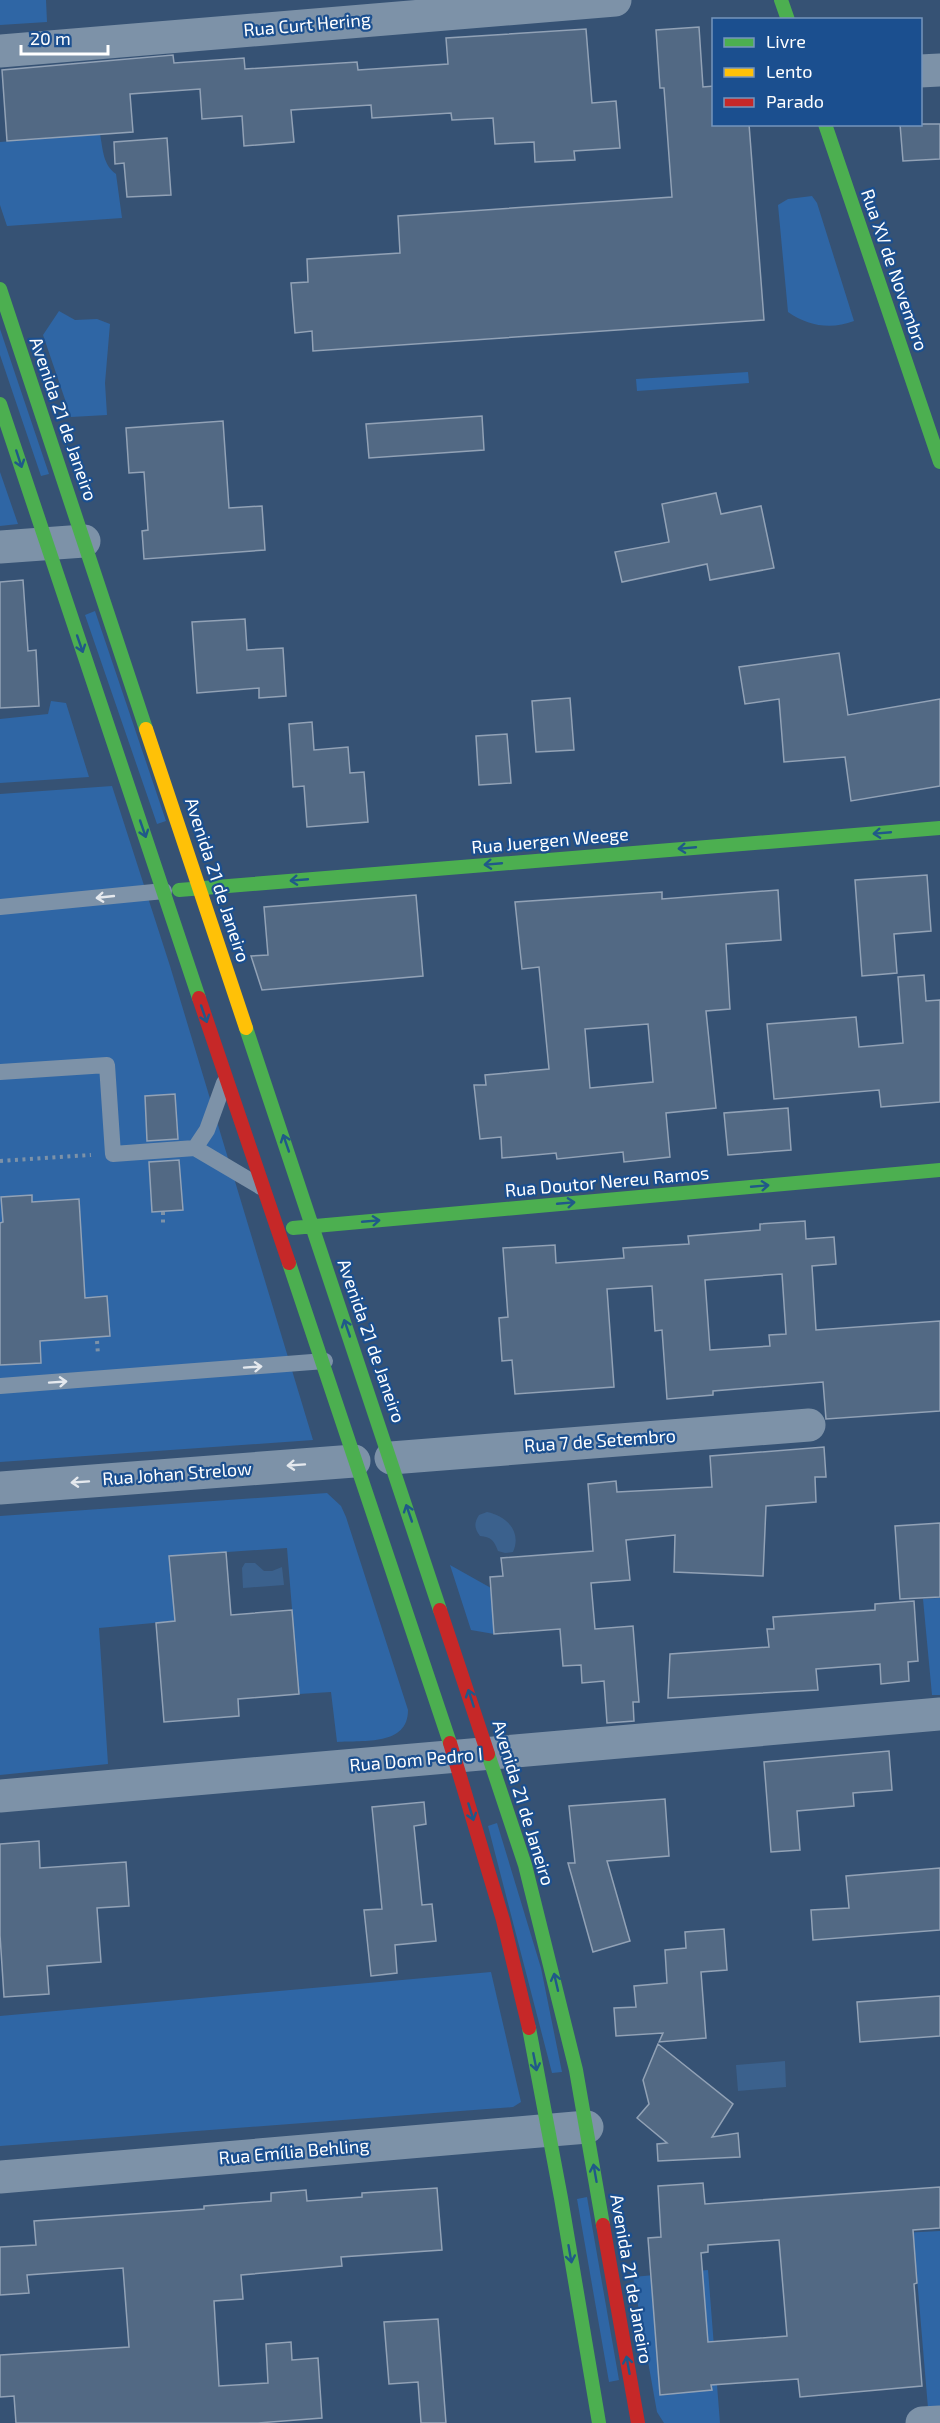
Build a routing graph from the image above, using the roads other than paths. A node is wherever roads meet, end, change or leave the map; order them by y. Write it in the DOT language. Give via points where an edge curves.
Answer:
graph roads {
  1 [pos="615,0"];
  2 [pos="781,0"];
  3 [pos="787,18"];
  4 [pos="0,51"];
  5 [pos="940,70"];
  6 [pos="922,71"];
  7 [pos="826,126"];
  8 [pos="0,289"];
  9 [pos="0,404"];
  10 [pos="940,462"];
  11 [pos="84,541"];
  12 [pos="47,543"];
  13 [pos="0,547"];
  14 [pos="940,828"];
  15 [pos="200,888"];
  16 [pos="164,891"];
  17 [pos="0,907"];
  18 [pos="0,1072"];
  19 [pos="226,1077"];
  20 [pos="195,1148"];
  21 [pos="940,1170"];
  22 [pos="263,1189"];
  23 [pos="313,1226"];
  24 [pos="277,1229"];
  25 [pos="357,1356"];
  26 [pos="321,1362"];
  27 [pos="0,1386"];
  28 [pos="809,1425"];
  29 [pos="391,1458"];
  30 [pos="354,1461"];
  31 [pos="0,1488"];
  32 [pos="940,1714"];
  33 [pos="490,1753"];
  34 [pos="453,1756"];
  35 [pos="0,1796"];
  36 [pos="587,2127"];
  37 [pos="549,2130"];
  38 [pos="0,2176"];
  39 [pos="940,2421"];
  40 [pos="599,2423"];
  41 [pos="638,2423"];
  42 [pos="922,2423"];
  1 -- 4 [label="street, Rua Curt Hering"];
  2 -- 3 [label="main road"];
  5 -- 6 [label="street"];
  7 -- 10 [label="main road, Rua XV de Novembro"];
  8 -- 11 [label="main road, Avenida 21 de Janeiro"];
  9 -- 12 [label="main road, one-way"];
  11 -- 12 [label="street"];
  11 -- 15 [label="main road, Avenida 21 de Janeiro"];
  12 -- 13 [label="street"];
  12 -- 16 [label="main road, one-way"];
  14 -- 15 [label="main road, Rua Juergen Weege, one-way"];
  15 -- 16 [label="main road, Rua Juergen Weege"];
  23 -- 15 [label="main road, Avenida 21 de Janeiro, one-way"];
  16 -- 17 [label="lane, one-way"];
  16 -- 19 [label="main road, one-way"];
  18 -- 20 [label="lane" via="106,1065 112,1145"];
  19 -- 20 [label="lane" via="211,1120"];
  19 -- 22 [label="main road"];
  20 -- 22 [label="lane"];
  23 -- 21 [label="main road, Rua Doutor Nereu Ramos, one-way"];
  22 -- 24 [label="main road"];
  23 -- 24 [label="main road, Rua Doutor Nereu Ramos"];
  25 -- 23 [label="main road, Avenida 21 de Janeiro, one-way"];
  24 -- 26 [label="main road"];
  25 -- 26 [label="lane"];
  25 -- 29 [label="main road, Avenida 21 de Janeiro"];
  27 -- 26 [label="lane, one-way"];
  26 -- 30 [label="main road"];
  28 -- 29 [label="street, Rua 7 de Setembro"];
  29 -- 30 [label="main road"];
  33 -- 29 [label="main road, Avenida 21 de Janeiro, one-way"];
  30 -- 31 [label="street, Rua Johan Strelow, one-way"];
  30 -- 34 [label="main road"];
  32 -- 33 [label="street, Rua Dom Pedro I"];
  33 -- 34 [label="street, Rua Dom Pedro I"];
  36 -- 33 [label="main road, Avenida 21 de Janeiro, one-way" via="552,1966"];
  34 -- 35 [label="street, Rua Dom Pedro I"];
  34 -- 37 [label="main road, one-way" via="509,1945"];
  36 -- 37 [label="street, Rua Emília Behling"];
  41 -- 36 [label="main road, Avenida 21 de Janeiro, one-way"];
  37 -- 38 [label="street, Rua Emília Behling"];
  37 -- 40 [label="main road, one-way"];
  39 -- 42 [label="street"];
}
